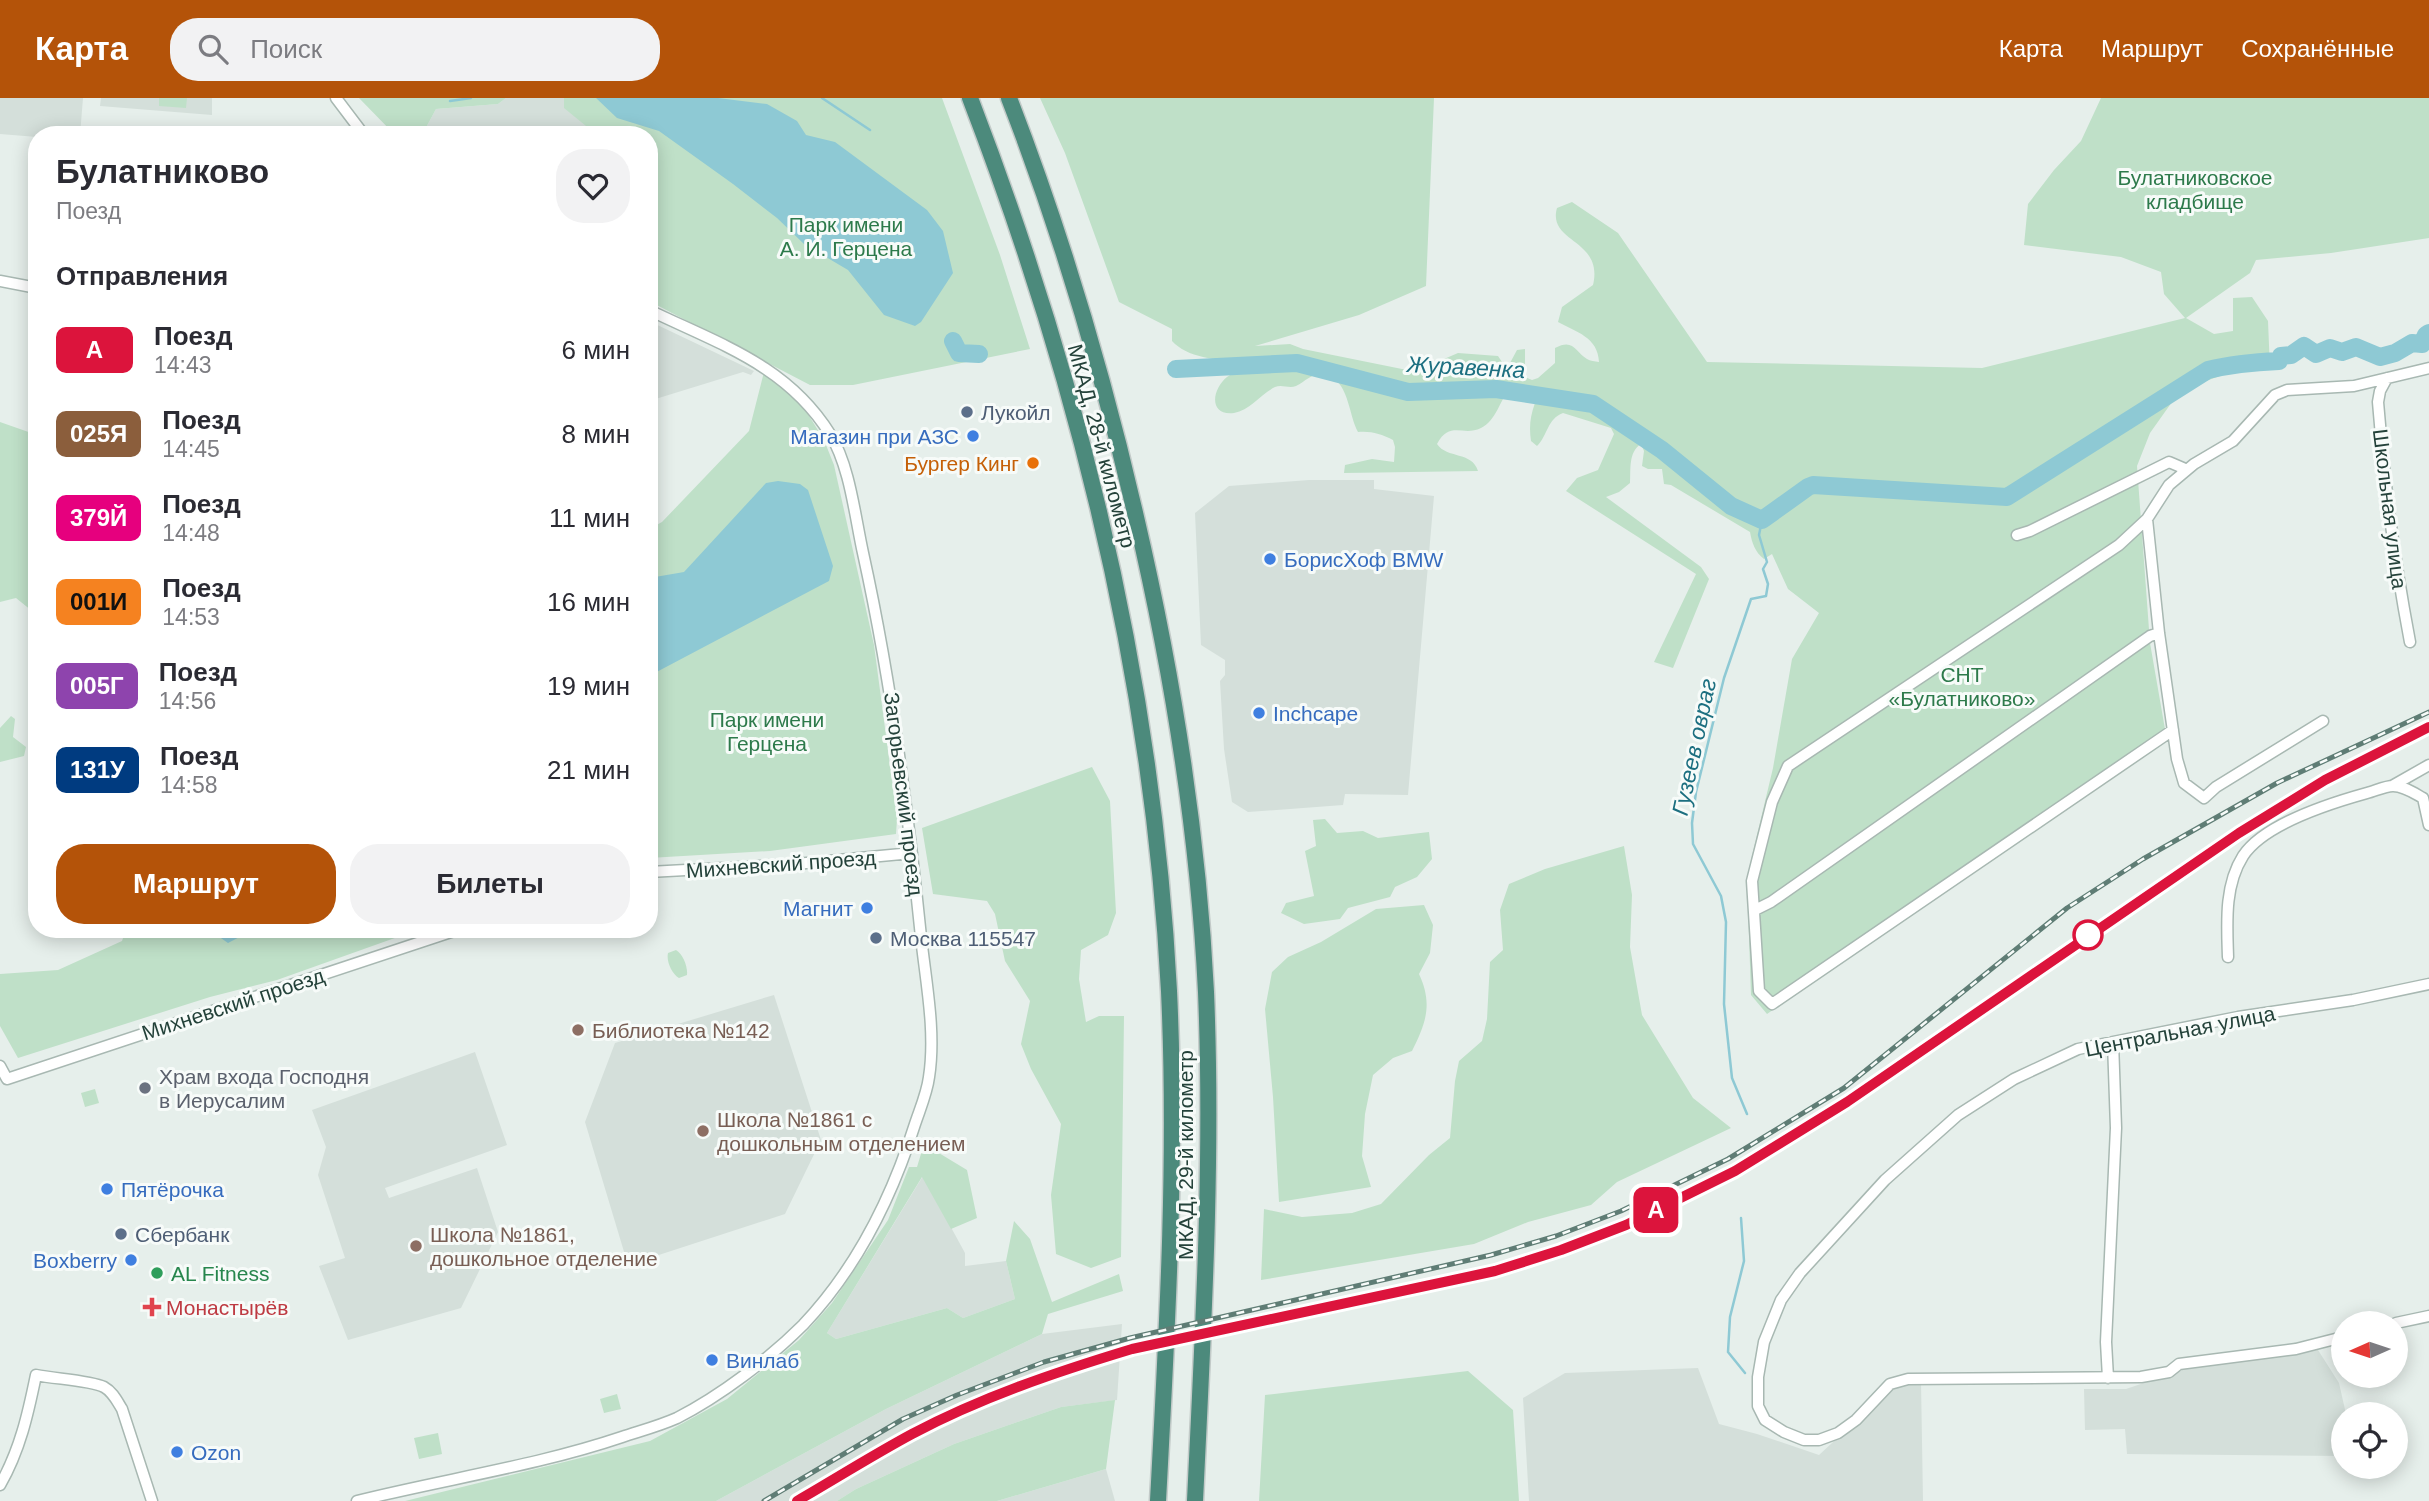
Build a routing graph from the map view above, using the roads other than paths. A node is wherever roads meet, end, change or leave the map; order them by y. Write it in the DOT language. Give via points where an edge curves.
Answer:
graph roads {
  1 [pos="336,98"];
  2 [pos="970,98"];
  3 [pos="1009,98"];
  4 [pos="358,126"];
  5 [pos="0,281"];
  6 [pos="28,286"];
  7 [pos="658,314"];
  8 [pos="2429,368"];
  9 [pos="2387,378"];
  10 [pos="2182,473"];
  11 [pos="2147,519"];
  12 [pos="2017,535"];
  13 [pos="2159,633"];
  14 [pos="2410,642"];
  15 [pos="2323,721"];
  16 [pos="2173,730"];
  17 [pos="2429,765"];
  18 [pos="2392,786"];
  19 [pos="1190,810"];
  20 [pos="1153,814"];
  21 [pos="2429,825"];
  22 [pos="912,853"];
  23 [pos="658,872"];
  24 [pos="1755,910"];
  25 [pos="433,938"];
  26 [pos="2228,957"];
  27 [pos="2429,984"];
  28 [pos="2113,1042"];
  29 [pos="0,1066"];
  30 [pos="2429,1316"];
  31 [pos="2408,1320"];
  32 [pos="2331,1340"];
  33 [pos="2108,1378"];
  34 [pos="0,1485"];
  35 [pos="152,1501"];
  36 [pos="357,1501"];
  37 [pos="1158,1501"];
  38 [pos="1195,1501"];
  1 -- 4 [label="street"];
  2 -- 20 [label="highway, МКАД, 28-й километр" via="1037,288 1089,469 1126,638"];
  3 -- 19 [label="highway, МКАД, 28-й километр" via="1073,277 1106,393 1162,631"];
  5 -- 6 [label="street"];
  7 -- 22 [label="street, Загорьевский проезд" via="777,375 811,408 831,437 847,480 876,610"];
  8 -- 9 [label="street"];
  9 -- 10 [label="street" via="2275,395 2233,441"];
  9 -- 14 [label="street, Школьная улица" via="2378,402 2383,473"];
  10 -- 11 [label="street"];
  10 -- 12 [label="street" via="2183,468 2169,462"];
  11 -- 13 [label="street"];
  11 -- 24 [label="street" via="2119,545 1788,766 1772,802 1752,881"];
  13 -- 16 [label="street"];
  13 -- 24 [label="street"];
  15 -- 16 [label="street" via="2204,798 2184,783"];
  16 -- 24 [label="street" via="1772,1004 1759,991"];
  17 -- 18 [label="street"];
  18 -- 21 [label="street" via="2423,798"];
  18 -- 26 [label="street" via="2300,817 2257,841 2243,858 2230,893"];
  19 -- 38 [label="highway, МКАД, 29-й километр" via="1206,993 1208,1113"];
  20 -- 37 [label="highway, МКАД, 29-й километр" via="1168,982 1171,1113"];
  22 -- 23 [label="street, Михневский проезд"];
  22 -- 36 [label="street, Загорьевский проезд" via="932,1047 929,1081 876,1222 806,1322 736,1380 678,1417 559,1456"];
  25 -- 29 [label="street, Михневский проезд" via="7,1079"];
  27 -- 28 [label="street, Центральная улица"];
  28 -- 33 [label="street" via="2116,1128"];
  28 -- 33 [label="street, Центральная улица" via="2078,1049 2014,1079 1958,1115 1885,1180 1781,1300 1764,1342 1758,1406 1765,1420 1784,1432 1819,1440 1856,1420 1890,1384 1908,1379"];
  30 -- 31 [label="street"];
  32 -- 33 [label="street" via="2179,1364 2169,1372 2141,1377"];
  34 -- 35 [label="street" via="23,1436 36,1375 93,1384 114,1395"];
}
